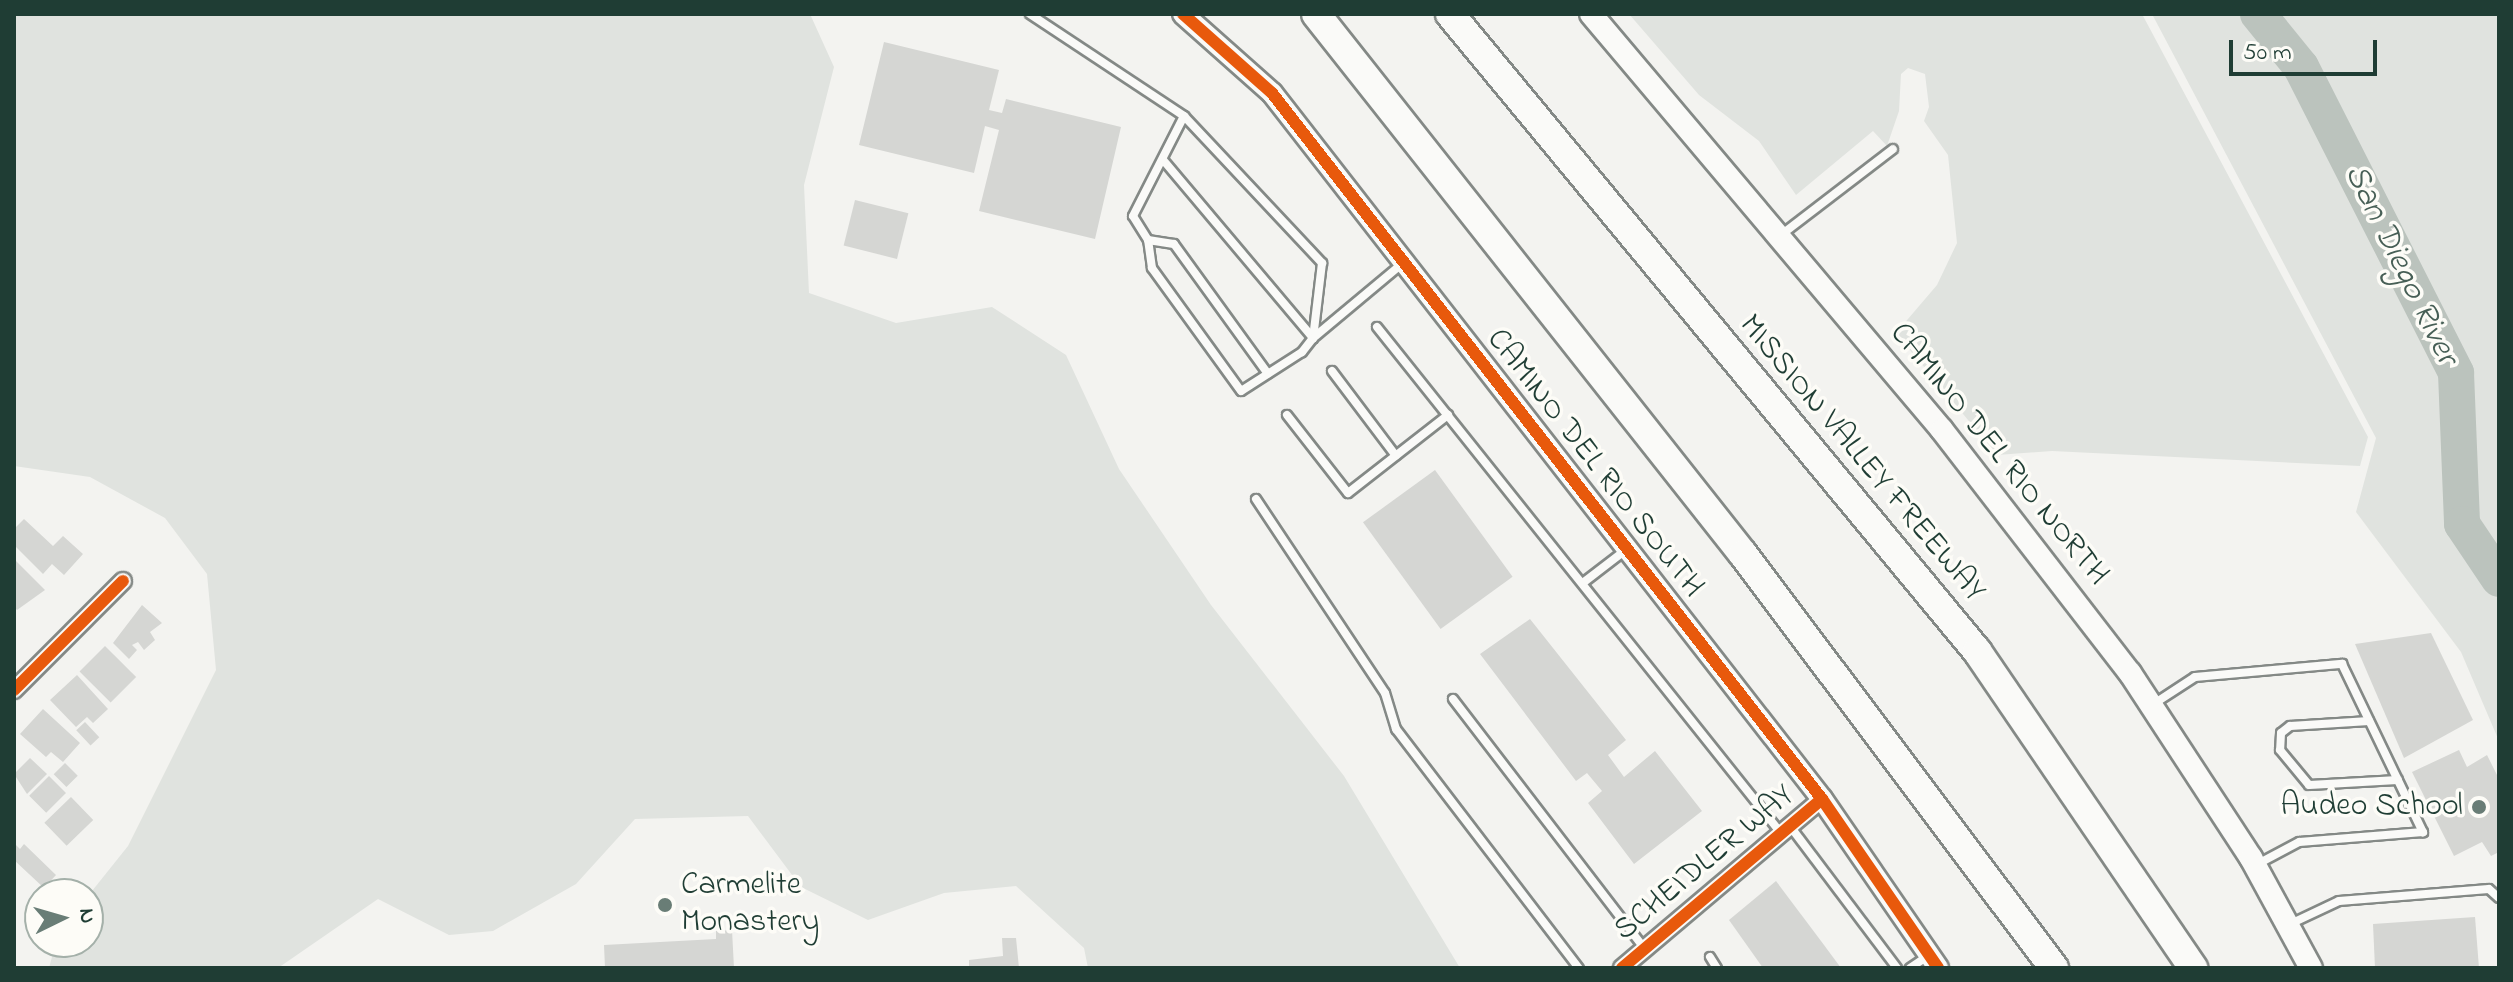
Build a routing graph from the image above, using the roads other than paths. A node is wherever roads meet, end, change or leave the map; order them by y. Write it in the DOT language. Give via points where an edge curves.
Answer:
graph roads {
  1 [pos="1030,14"];
  2 [pos="1183,14"];
  3 [pos="1316,14"];
  4 [pos="1450,14"];
  5 [pos="1591,14"];
  6 [pos="1184,116"];
  7 [pos="1893,149"];
  8 [pos="1164,161"];
  9 [pos="1777,238"];
  10 [pos="1148,240"];
  11 [pos="1404,262"];
  12 [pos="1377,327"];
  13 [pos="1313,338"];
  14 [pos="1332,371"];
  15 [pos="1268,374"];
  16 [pos="1287,415"];
  17 [pos="1448,415"];
  18 [pos="1396,456"];
  19 [pos="1256,499"];
  20 [pos="1627,549"];
  21 [pos="123,581"];
  22 [pos="1584,582"];
  23 [pos="14,690"];
  24 [pos="1453,699"];
  25 [pos="2151,705"];
  26 [pos="2369,721"];
  27 [pos="2398,780"];
  28 [pos="1822,799"];
  29 [pos="1786,829"];
  30 [pos="2255,865"];
  31 [pos="2499,898"];
  32 [pos="2288,925"];
  33 [pos="1645,949"];
  34 [pos="1710,957"];
  35 [pos="1933,962"];
  36 [pos="1579,968"];
  37 [pos="1622,968"];
  38 [pos="1717,968"];
  39 [pos="1897,968"];
  40 [pos="1910,968"];
  41 [pos="2054,968"];
  42 [pos="2193,968"];
  43 [pos="2311,968"];
  1 -- 6 [label="lane"];
  2 -- 11 [label="street, CAMINO DEL RIO SOUTH" via="1272,93"];
  3 -- 41 [label="highway" via="1743,554"];
  4 -- 42 [label="highway, MISSION VALLEY FREEWAY" via="1977,651"];
  5 -- 9 [label="main road, CAMINO DEL RIO NORTH"];
  6 -- 8 [label="lane"];
  6 -- 13 [label="lane" via="1322,263"];
  7 -- 9 [label="lane"];
  8 -- 10 [label="lane" via="1133,216"];
  8 -- 13 [label="lane"];
  9 -- 25 [label="main road, CAMINO DEL RIO NORTH" via="1942,430"];
  10 -- 15 [label="lane" via="1174,244"];
  10 -- 15 [label="lane" via="1152,268 1241,391"];
  11 -- 13 [label="lane"];
  11 -- 20 [label="street, CAMINO DEL RIO SOUTH"];
  12 -- 17 [label="lane"];
  13 -- 15 [label="lane" via="1302,352"];
  14 -- 18 [label="lane"];
  16 -- 18 [label="lane" via="1348,493"];
  17 -- 18 [label="lane"];
  17 -- 22 [label="lane"];
  19 -- 36 [label="lane" via="1385,693 1396,729"];
  20 -- 22 [label="lane"];
  20 -- 28 [label="street, CAMINO DEL RIO SOUTH"];
  21 -- 23 [label="street"];
  22 -- 29 [label="lane"];
  24 -- 33 [label="lane"];
  25 -- 26 [label="lane" via="2195,677 2342,664"];
  25 -- 30 [label="main road, CAMINO DEL RIO NORTH"];
  26 -- 27 [label="lane"];
  26 -- 27 [label="lane" via="2290,726 2281,733 2280,750 2309,785"];
  27 -- 30 [label="lane" via="2423,832 2299,842"];
  28 -- 29 [label="street, SCHEIDLER WAY"];
  28 -- 35 [label="street, CAMINO DEL RIO SOUTH"];
  29 -- 33 [label="street, SCHEIDLER WAY"];
  29 -- 39 [label="lane"];
  30 -- 32 [label="main road, CAMINO DEL RIO NORTH"];
  31 -- 32 [label="lane" via="2489,889 2339,901"];
  32 -- 43 [label="main road, CAMINO DEL RIO NORTH"];
  33 -- 37 [label="street, SCHEIDLER WAY"];
  34 -- 38 [label="lane"];
  35 -- 40 [label="lane"];
}
